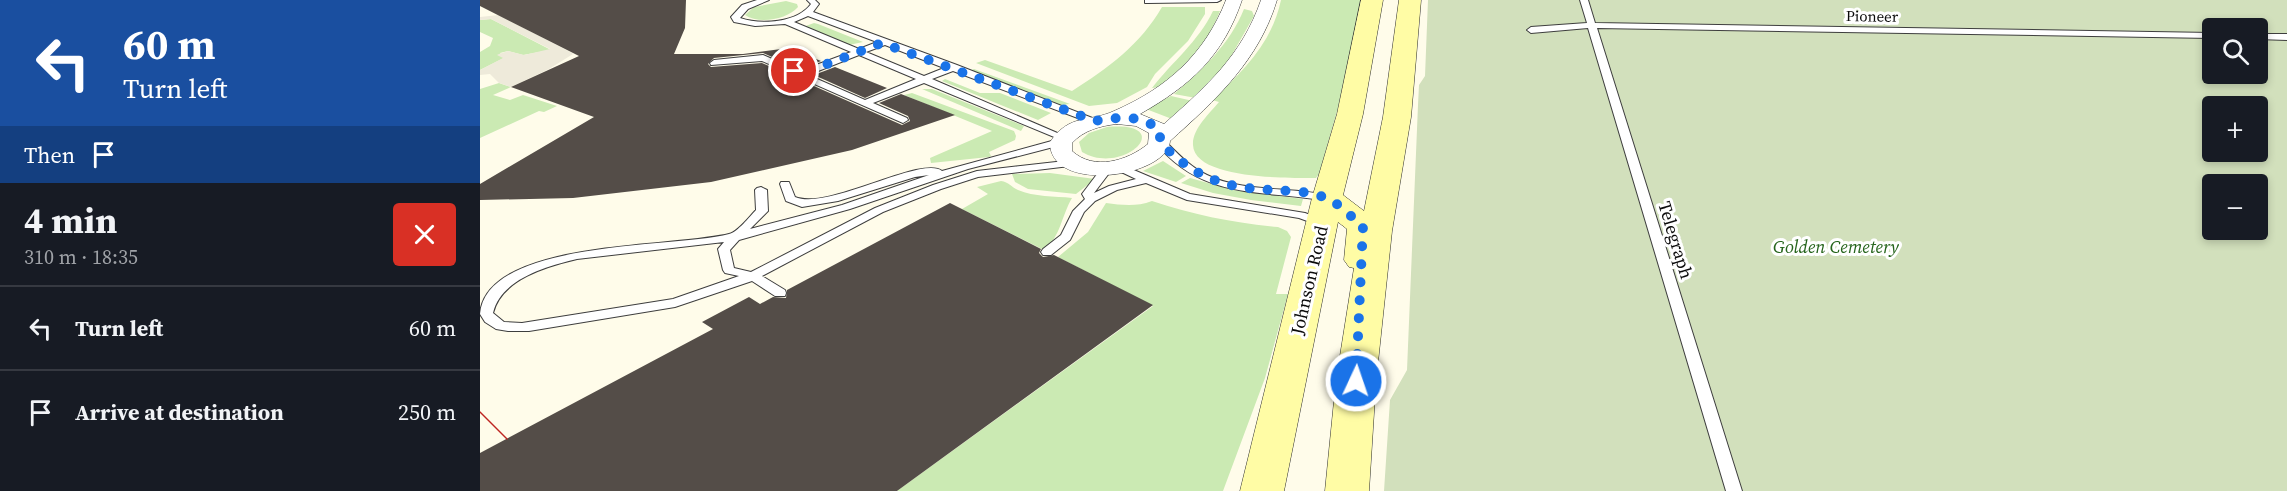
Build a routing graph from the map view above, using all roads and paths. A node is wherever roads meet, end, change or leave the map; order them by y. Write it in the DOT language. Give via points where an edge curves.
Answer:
graph roads {
  1 [pos="765,0"];
  2 [pos="811,0"];
  3 [pos="1216,0"];
  4 [pos="1234,0"];
  5 [pos="1269,0"];
  6 [pos="1372,0"];
  7 [pos="1410,0"];
  8 [pos="1584,0"];
  9 [pos="1148,1"];
  10 [pos="807,13"];
  11 [pos="785,21"];
  12 [pos="1592,25"];
  13 [pos="1531,30"];
  14 [pos="2202,36"];
  15 [pos="2268,37"];
  16 [pos="2287,37"];
  17 [pos="882,43"];
  18 [pos="856,52"];
  19 [pos="714,63"];
  20 [pos="963,63"];
  21 [pos="952,68"];
  22 [pos="801,74"];
  23 [pos="922,80"];
  24 [pos="866,104"];
  25 [pos="1116,118"];
  26 [pos="903,120"];
  27 [pos="1095,121"];
  28 [pos="1161,139"];
  29 [pos="1063,140"];
  30 [pos="1074,164"];
  31 [pos="964,167"];
  32 [pos="1113,167"];
  33 [pos="1145,180"];
  34 [pos="785,184"];
  35 [pos="761,190"];
  36 [pos="1090,199"];
  37 [pos="1324,214"];
  38 [pos="735,237"];
  39 [pos="1047,252"];
  40 [pos="753,276"];
  41 [pos="780,293"];
  42 [pos="1356,381"];
  43 [pos="1262,491"];
  44 [pos="1347,491"];
  45 [pos="1734,491"];
  1 -- 11 [label="lane" via="738,12 736,20 753,25"];
  2 -- 10 [label="lane" via="815,3"];
  3 -- 9 [label="lane"];
  4 -- 25 [label="street" via="1219,37 1194,69 1159,96"];
  5 -- 28 [label="street" via="1264,22 1234,68"];
  6 -- 37 [label="main road, Johnson Road" via="1350,114"];
  7 -- 42 [label="main road" via="1397,117 1376,231"];
  8 -- 12 [label="lane, Telegraph"];
  10 -- 11 [label="lane"];
  10 -- 17 [label="lane"];
  11 -- 18 [label="lane"];
  12 -- 13 [label="lane, Pioneer"];
  12 -- 14 [label="lane, Pioneer"];
  12 -- 45 [label="lane, Telegraph"];
  15 -- 16 [label="lane"];
  17 -- 18 [label="lane"];
  17 -- 21 [label="lane"];
  18 -- 22 [label="lane"];
  18 -- 23 [label="lane"];
  19 -- 22 [label="lane" via="763,58"];
  20 -- 21 [label="lane"];
  21 -- 23 [label="lane"];
  21 -- 27 [label="lane"];
  22 -- 24 [label="lane"];
  23 -- 24 [label="lane"];
  23 -- 29 [label="lane"];
  24 -- 26 [label="lane"];
  25 -- 27 [label="street"];
  25 -- 28 [label="street" via="1154,125"];
  27 -- 29 [label="street"];
  28 -- 32 [label="street" via="1153,153"];
  28 -- 37 [label="lane" via="1177,160 1211,181 1308,194"];
  29 -- 30 [label="street" via="1061,153"];
  29 -- 31 [label="lane"];
  30 -- 32 [label="street"];
  30 -- 40 [label="lane" via="977,174 938,187 879,210"];
  31 -- 34 [label="lane" via="914,174 838,198 802,204 790,200"];
  31 -- 38 [label="lane" via="846,207"];
  32 -- 33 [label="lane"];
  32 -- 36 [label="lane" via="1088,194"];
  33 -- 36 [label="lane"];
  33 -- 37 [label="lane" via="1187,197 1314,220"];
  35 -- 38 [label="lane" via="762,211"];
  36 -- 39 [label="lane" via="1066,237"];
  37 -- 42 [label="main road" via="1363,226"];
  37 -- 43 [label="main road, Johnson Road"];
  38 -- 40 [label="lane" via="724,249 729,270"];
  38 -- 40 [label="lane" via="553,261 503,286 488,303 486,313 500,326 535,326 675,303"];
  40 -- 41 [label="lane"];
  42 -- 44 [label="main road"];
}
